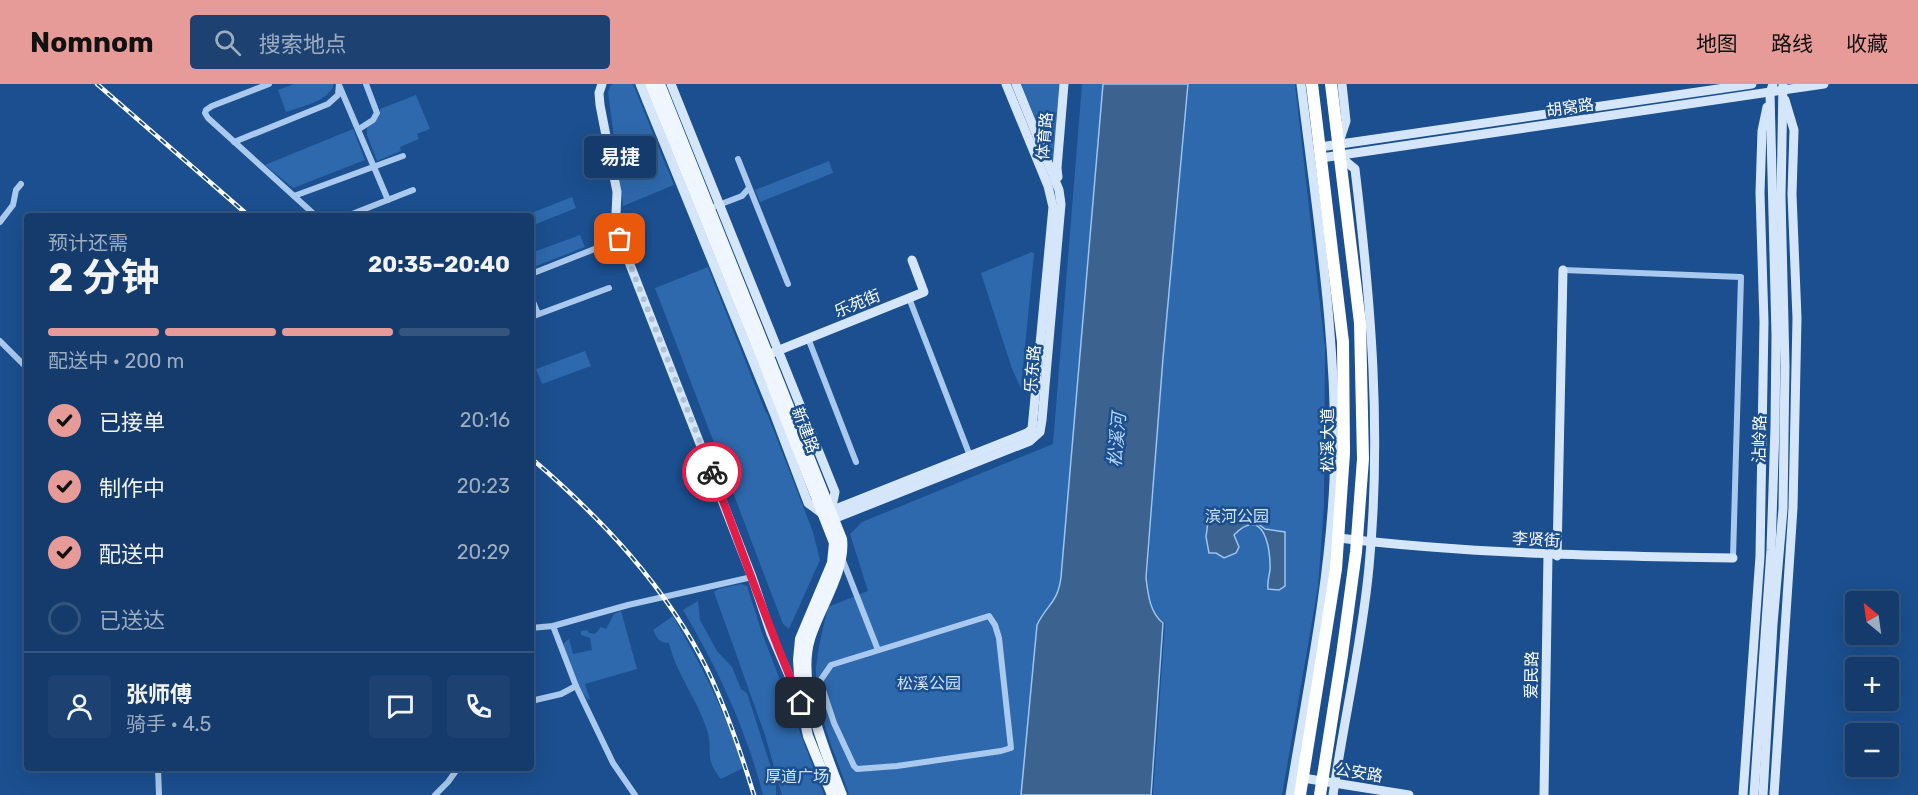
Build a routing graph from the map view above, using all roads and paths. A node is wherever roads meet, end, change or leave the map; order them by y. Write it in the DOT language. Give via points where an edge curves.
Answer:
graph roads {
  1 [pos="270,84"];
  2 [pos="366,84"];
  3 [pos="602,84"];
  4 [pos="640,84"];
  5 [pos="650,84"];
  6 [pos="660,84"];
  7 [pos="671,84"];
  8 [pos="1006,84"];
  9 [pos="1016,84"];
  10 [pos="1064,84"];
  11 [pos="1301,84"];
  12 [pos="1312,84"];
  13 [pos="1331,84"];
  14 [pos="1342,84"];
  15 [pos="1752,84"];
  16 [pos="1824,84"];
  17 [pos="1783,87"];
  18 [pos="1772,88"];
  19 [pos="359,129"];
  20 [pos="234,142"];
  21 [pos="1339,150"];
  22 [pos="1320,153"];
  23 [pos="403,156"];
  24 [pos="738,159"];
  25 [pos="374,167"];
  26 [pos="21,184"];
  27 [pos="749,188"];
  28 [pos="413,190"];
  29 [pos="1059,190"];
  30 [pos="294,196"];
  31 [pos="388,200"];
  32 [pos="714,207"];
  33 [pos="313,213"];
  34 [pos="355,213"];
  35 [pos="0,222"];
  36 [pos="620,239"];
  37 [pos="912,260"];
  38 [pos="1563,270"];
  39 [pos="534,273"];
  40 [pos="788,284"];
  41 [pos="609,288"];
  42 [pos="909,298"];
  43 [pos="534,316"];
  44 [pos="808,338"];
  45 [pos="0,341"];
  46 [pos="773,352"];
  47 [pos="24,365"];
  48 [pos="970,456"];
  49 [pos="856,462"];
  50 [pos="829,517"];
  51 [pos="1339,538"];
  52 [pos="1357,540"];
  53 [pos="1371,542"];
  54 [pos="1552,555"];
  55 [pos="842,558"];
  56 [pos="1733,558"];
  57 [pos="752,577"];
  58 [pos="554,626"];
  59 [pos="534,628"];
  60 [pos="878,650"];
  61 [pos="576,686"];
  62 [pos="534,701"];
  63 [pos="801,703"];
  64 [pos="158,771"];
  65 [pos="456,771"];
  66 [pos="1303,778"];
  67 [pos="1329,783"];
  68 [pos="159,795"];
  69 [pos="435,795"];
  70 [pos="635,795"];
  71 [pos="832,795"];
  72 [pos="843,795"];
  73 [pos="1290,795"];
  74 [pos="1300,795"];
  75 [pos="1320,795"];
  76 [pos="1333,795"];
  77 [pos="1409,795"];
  78 [pos="1544,795"];
  79 [pos="1743,795"];
  80 [pos="1754,795"];
  81 [pos="1763,795"];
  82 [pos="1774,795"];
  1 -- 20 [label="street" via="206,110 208,118"];
  2 -- 19 [label="street" via="377,113"];
  3 -- 36 [label="main road" via="600,105 617,192"];
  4 -- 50 [label="main road" via="808,503"];
  5 -- 50 [label="main road, 新建路"];
  6 -- 32 [label="main road, 新建路"];
  7 -- 32 [label="main road"];
  8 -- 48 [label="main road, 乐东路" via="1053,207 1035,418 1028,433"];
  9 -- 29 [label="main road, 乐东路"];
  10 -- 29 [label="main road, 体育路" via="1057,168"];
  11 -- 73 [label="main road" via="1329,319 1334,480 1324,591"];
  12 -- 22 [label="highway, 松溪大道"];
  13 -- 21 [label="highway"];
  14 -- 21 [label="main road" via="1346,121"];
  15 -- 21 [label="main road, 胡窝路"];
  16 -- 17 [label="main road, 胡窝路"];
  17 -- 18 [label="main road, 胡窝路"];
  17 -- 81 [label="main road, 沾岭路" via="1783,508"];
  17 -- 82 [label="main road" via="1794,130 1792,194 1797,318 1793,508"];
  18 -- 21 [label="main road, 胡窝路"];
  18 -- 79 [label="main road" via="1762,131 1760,555"];
  18 -- 80 [label="main road, 沾岭路" via="1776,335 1772,550"];
  19 -- 20 [label="street" via="339,84 338,95 328,104"];
  19 -- 25 [label="street"];
  20 -- 30 [label="street"];
  21 -- 22 [label="main road, 胡窝路"];
  21 -- 52 [label="highway" via="1360,322 1363,459"];
  21 -- 53 [label="main road" via="1355,169 1367,271 1376,426"];
  22 -- 51 [label="highway, 松溪大道" via="1343,342 1344,453"];
  23 -- 25 [label="street"];
  24 -- 27 [label="street"];
  25 -- 30 [label="street"];
  25 -- 31 [label="street"];
  26 -- 35 [label="street" via="13,205"];
  27 -- 32 [label="street" via="742,196"];
  27 -- 40 [label="street"];
  28 -- 31 [label="street"];
  29 -- 50 [label="main road, 乐东路" via="1061,204 1040,432 1030,441"];
  30 -- 33 [label="street"];
  31 -- 34 [label="street"];
  32 -- 46 [label="main road, 新建路"];
  36 -- 39 [label="street"];
  36 -- 57 [label="main road"];
  37 -- 42 [label="main road" via="924,292"];
  38 -- 54 [label="main road, 爱民路"];
  38 -- 56 [label="street" via="1741,277"];
  41 -- 43 [label="street"];
  42 -- 44 [label="main road, 乐苑街"];
  42 -- 48 [label="street"];
  44 -- 46 [label="main road, 乐苑街"];
  44 -- 49 [label="street"];
  45 -- 47 [label="street"];
  46 -- 50 [label="main road, 新建路"];
  48 -- 50 [label="main road, 乐东路"];
  50 -- 55 [label="main road, 新建路" via="842,539"];
  50 -- 63 [label="main road, 新建路" via="832,562 800,639"];
  51 -- 52 [label="main road, 李贤街"];
  51 -- 66 [label="highway, 松溪大道"];
  52 -- 53 [label="main road, 李贤街"];
  52 -- 67 [label="highway"];
  53 -- 54 [label="main road, 李贤街"];
  53 -- 67 [label="main road"];
  54 -- 56 [label="main road, 李贤街"];
  54 -- 78 [label="main road, 爱民路"];
  55 -- 60 [label="street"];
  55 -- 72 [label="main road, 新建路" via="809,642 808,682 818,733"];
  57 -- 58 [label="street"];
  57 -- 63 [label="main road"];
  58 -- 59 [label="street"];
  58 -- 61 [label="street"];
  60 -- 60 [label="street" via="831,665 820,681 847,754 857,769 1011,748 999,638 989,616"];
  61 -- 62 [label="street"];
  61 -- 70 [label="street" via="613,763"];
  63 -- 71 [label="main road, 新建路" via="808,736"];
  64 -- 68 [label="street"];
  65 -- 69 [label="street"];
  66 -- 67 [label="main road, 公安路"];
  66 -- 74 [label="highway, 松溪大道"];
  67 -- 75 [label="highway"];
  67 -- 76 [label="main road"];
  67 -- 77 [label="main road, 公安路"];
}
